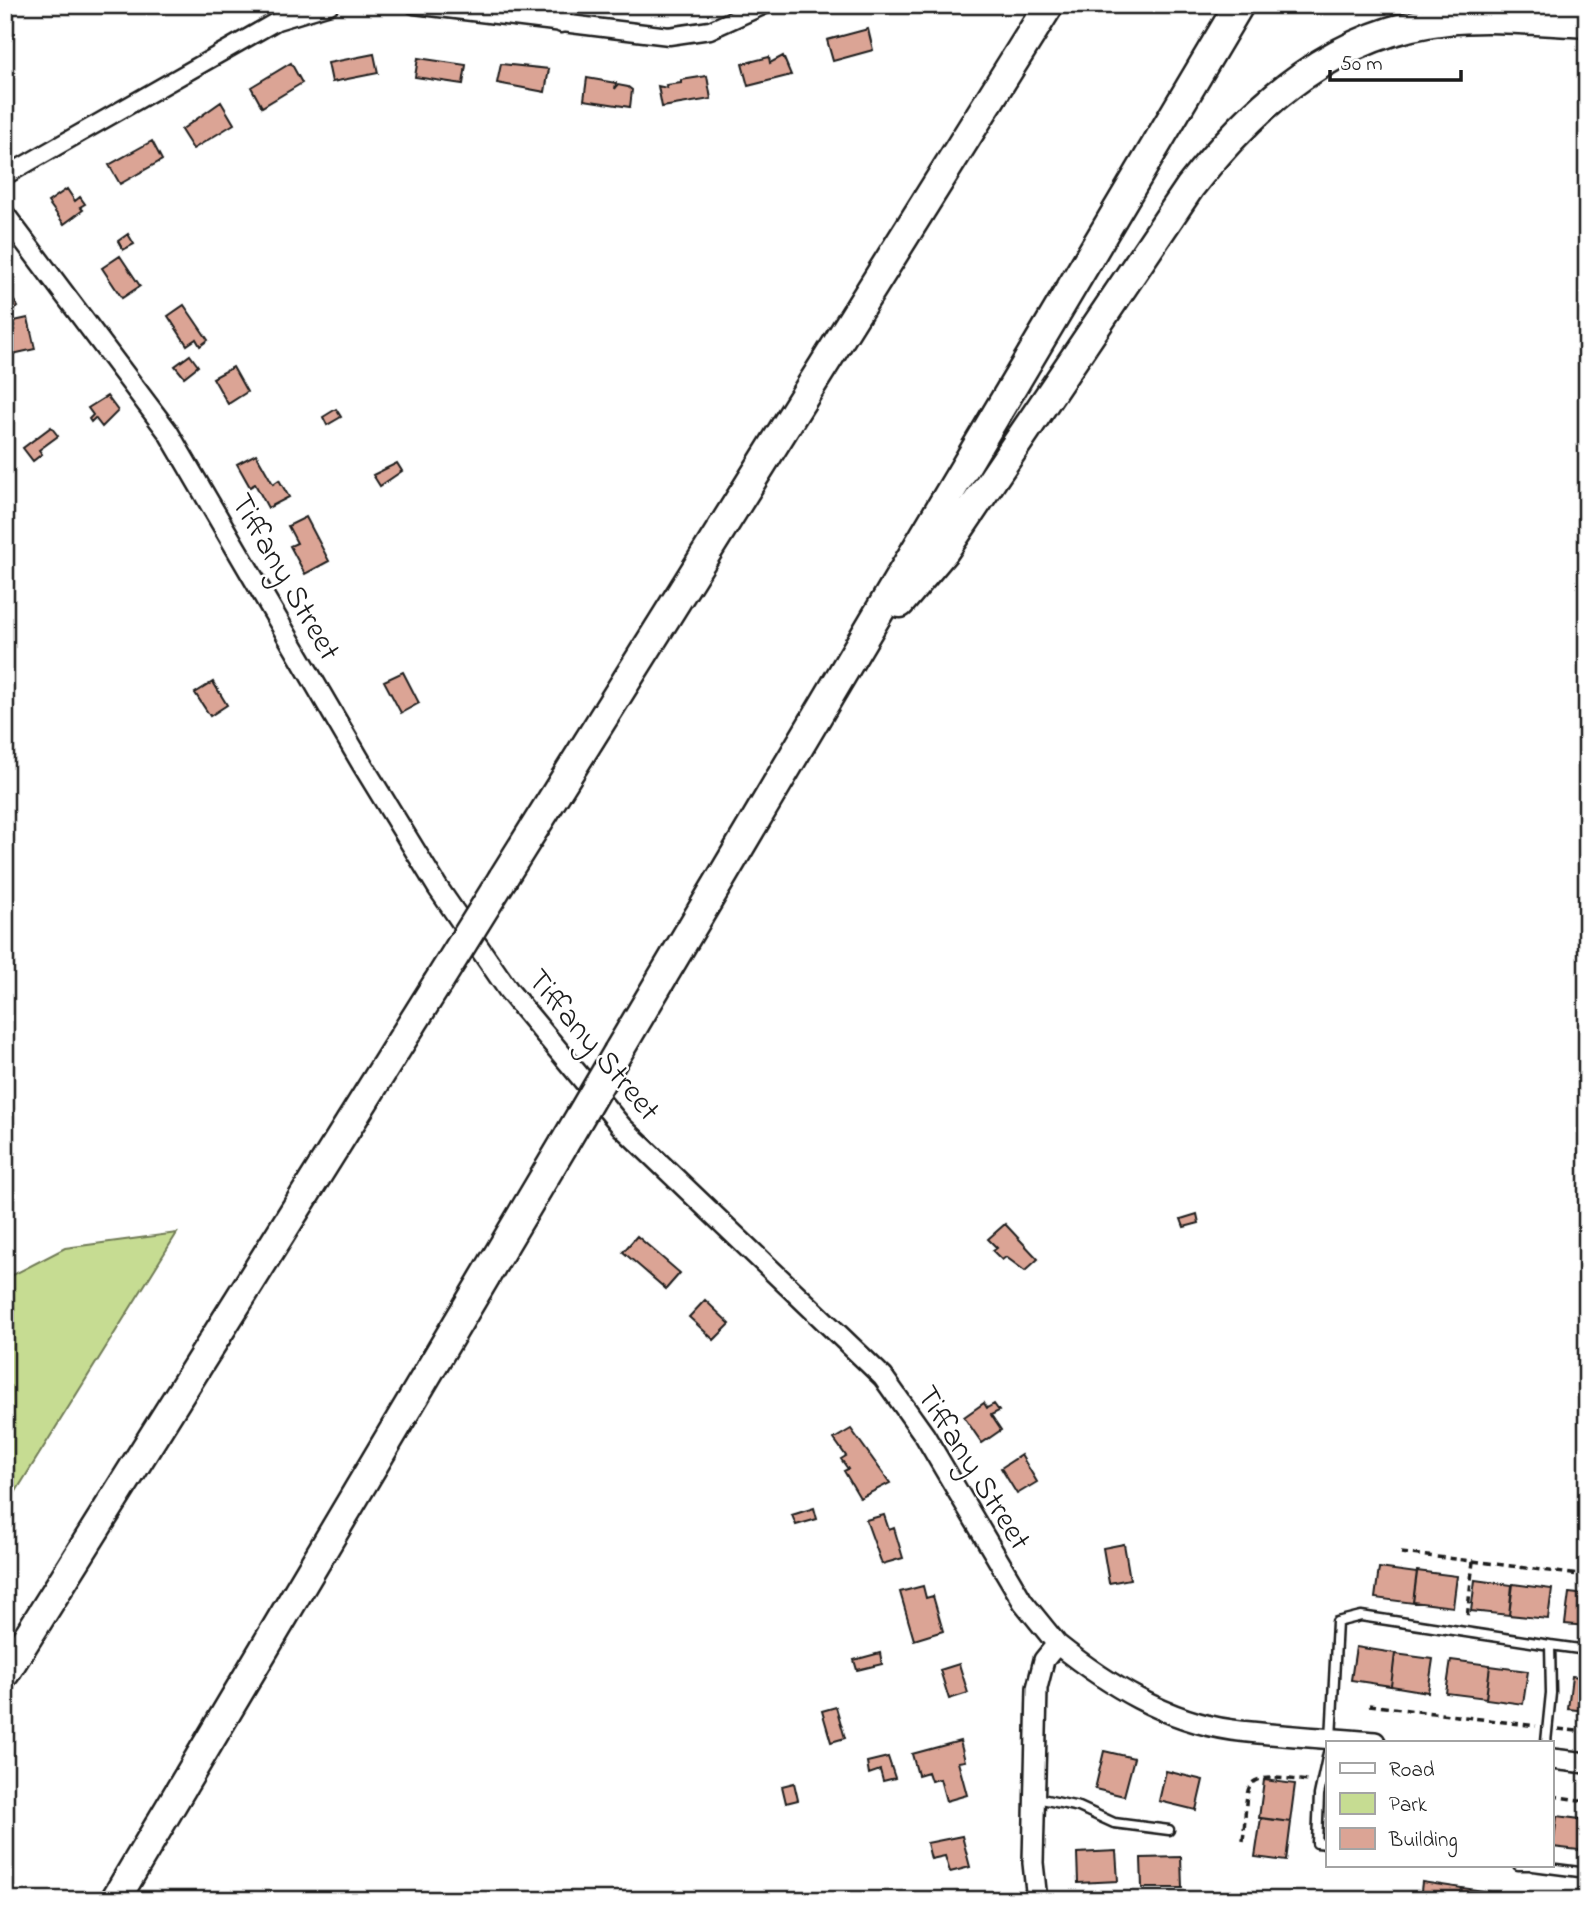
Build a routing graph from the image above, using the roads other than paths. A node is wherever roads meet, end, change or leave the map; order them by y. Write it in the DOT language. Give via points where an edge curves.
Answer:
graph roads {
  1 [pos="330,5"];
  2 [pos="414,5"];
  3 [pos="563,5"];
  4 [pos="765,5"];
  5 [pos="1049,5"];
  6 [pos="1240,5"];
  7 [pos="1587,23"];
  8 [pos="561,24"];
  9 [pos="5,176"];
  10 [pos="5,215"];
  11 [pos="849,664"];
  12 [pos="1057,1644"];
  13 [pos="1550,1645"];
  14 [pos="1587,1650"];
  15 [pos="5,1673"];
  16 [pos="1330,1741"];
  17 [pos="1546,1741"];
  18 [pos="1326,1743"];
  19 [pos="1554,1759"];
  20 [pos="1326,1763"];
  21 [pos="1587,1763"];
  22 [pos="1034,1798"];
  23 [pos="1169,1830"];
  24 [pos="1326,1844"];
  25 [pos="1542,1867"];
  26 [pos="1587,1872"];
  27 [pos="116,1900"];
  28 [pos="1037,1900"];
  1 -- 9 [label="street" via="277,21"];
  2 -- 8 [label="street"];
  3 -- 8 [label="street"];
  4 -- 8 [label="street" via="689,35 647,35"];
  5 -- 15 [label="highway, bridge"];
  6 -- 11 [label="highway"];
  7 -- 11 [label="highway" via="1466,19 1397,29 1341,51 1268,102 1227,142 1185,194 945,550"];
  10 -- 12 [label="street, Tiffany Street" via="168,432 362,764 509,991 622,1127 883,1377 925,1436 1023,1602"];
  11 -- 27 [label="highway, bridge"];
  12 -- 18 [label="street, Tiffany Street" via="1126,1693 1171,1714 1229,1730"];
  12 -- 22 [label="street" via="1044,1660 1037,1688"];
  13 -- 14 [label="lane"];
  13 -- 16 [label="lane" via="1362,1616 1337,1622"];
  13 -- 17 [label="lane"];
  19 -- 21 [label="street"];
  20 -- 24 [label="lane" via="1317,1843"];
  22 -- 23 [label="lane" via="1079,1807 1114,1823"];
  22 -- 28 [label="street"];
  25 -- 26 [label="lane"];
}
